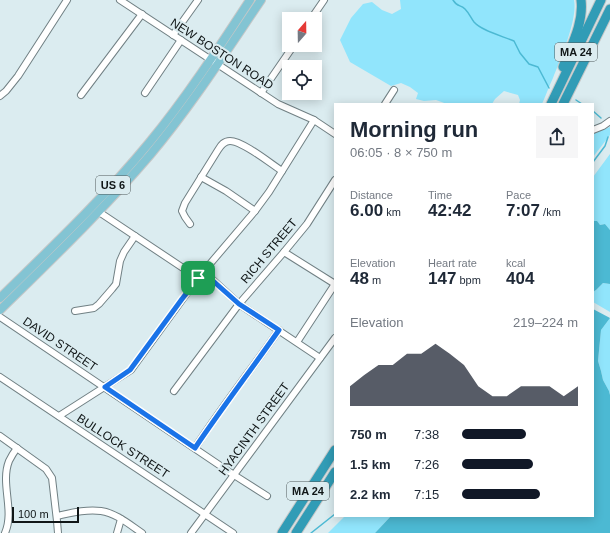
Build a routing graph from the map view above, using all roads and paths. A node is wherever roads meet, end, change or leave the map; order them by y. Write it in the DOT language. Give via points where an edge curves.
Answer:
graph roads {
  1 [pos="67,0"];
  2 [pos="120,0"];
  3 [pos="198,0"];
  4 [pos="250,0"];
  5 [pos="262,0"];
  6 [pos="324,0"];
  7 [pos="581,0"];
  8 [pos="601,0"];
  9 [pos="610,9"];
  10 [pos="316,12"];
  11 [pos="142,14"];
  12 [pos="173,35"];
  13 [pos="181,40"];
  14 [pos="289,52"];
  15 [pos="214,62"];
  16 [pos="394,90"];
  17 [pos="144,93"];
  18 [pos="262,94"];
  19 [pos="81,95"];
  20 [pos="0,96"];
  21 [pos="386,103"];
  22 [pos="550,103"];
  23 [pos="550,103"];
  24 [pos="564,103"];
  25 [pos="314,120"];
  26 [pos="610,121"];
  27 [pos="594,130"];
  28 [pos="334,133"];
  29 [pos="282,171"];
  30 [pos="202,177"];
  31 [pos="334,182"];
  32 [pos="254,211"];
  33 [pos="99,212"];
  34 [pos="190,224"];
  35 [pos="135,236"];
  36 [pos="284,252"];
  37 [pos="203,272"];
  38 [pos="198,278"];
  39 [pos="334,283"];
  40 [pos="334,285"];
  41 [pos="0,298"];
  42 [pos="239,304"];
  43 [pos="0,310"];
  44 [pos="75,311"];
  45 [pos="0,317"];
  46 [pos="279,330"];
  47 [pos="334,339"];
  48 [pos="296,342"];
  49 [pos="320,358"];
  50 [pos="0,376"];
  51 [pos="105,387"];
  52 [pos="174,391"];
  53 [pos="59,416"];
  54 [pos="0,436"];
  55 [pos="17,448"];
  56 [pos="195,448"];
  57 [pos="334,452"];
  58 [pos="334,474"];
  59 [pos="234,475"];
  60 [pos="3,492"];
  61 [pos="267,496"];
  62 [pos="205,514"];
  63 [pos="57,516"];
  64 [pos="121,519"];
  65 [pos="5,533"];
  66 [pos="58,533"];
  67 [pos="117,533"];
  68 [pos="142,533"];
  69 [pos="191,533"];
  70 [pos="233,533"];
  71 [pos="282,533"];
  72 [pos="296,533"];
  1 -- 20 [label="street" via="18,76"];
  2 -- 11 [label="street, NEW BOSTON ROAD"];
  3 -- 12 [label="street"];
  4 -- 15 [label="main road, US 6"];
  5 -- 15 [label="main road, US 6"];
  6 -- 10 [label="street"];
  7 -- 22 [label="highway" via="579,27"];
  8 -- 23 [label="highway, MA 24"];
  9 -- 24 [label="highway, MA 24"];
  11 -- 12 [label="street, NEW BOSTON ROAD"];
  11 -- 19 [label="street"];
  12 -- 13 [label="street, NEW BOSTON ROAD"];
  13 -- 15 [label="street, NEW BOSTON ROAD"];
  13 -- 17 [label="street"];
  14 -- 18 [label="street"];
  15 -- 18 [label="street, NEW BOSTON ROAD"];
  15 -- 33 [label="main road, US 6" via="191,103"];
  15 -- 41 [label="main road, US 6" via="113,185"];
  16 -- 21 [label="street"];
  18 -- 25 [label="street, NEW BOSTON ROAD"];
  25 -- 28 [label="street, NEW BOSTON ROAD"];
  25 -- 29 [label="street"];
  26 -- 27 [label="street"];
  29 -- 30 [label="street" via="245,146 229,141 221,145"];
  29 -- 32 [label="street"];
  30 -- 32 [label="street"];
  30 -- 34 [label="street" via="182,211"];
  31 -- 36 [label="street, RICH STREET" via="307,224"];
  32 -- 37 [label="street"];
  33 -- 35 [label="street"];
  33 -- 43 [label="main road, US 6"];
  35 -- 38 [label="street"];
  35 -- 44 [label="street" via="120,261 116,284 100,304 94,308"];
  36 -- 39 [label="street"];
  36 -- 42 [label="street, RICH STREET"];
  37 -- 38 [label="street"];
  37 -- 42 [label="street"];
  38 -- 51 [label="street" via="130,370"];
  40 -- 48 [label="street"];
  42 -- 46 [label="street"];
  42 -- 52 [label="street, RICH STREET"];
  45 -- 51 [label="street, DAVID STREET"];
  46 -- 48 [label="street"];
  46 -- 56 [label="street"];
  47 -- 49 [label="street, HYACINTH STREET"];
  48 -- 49 [label="street"];
  49 -- 59 [label="street, HYACINTH STREET"];
  50 -- 53 [label="street, BULLOCK STREET"];
  51 -- 53 [label="street"];
  51 -- 56 [label="street, DAVID STREET"];
  53 -- 62 [label="street, BULLOCK STREET"];
  54 -- 55 [label="street"];
  55 -- 60 [label="street" via="8,462"];
  55 -- 63 [label="street" via="46,469 52,478"];
  56 -- 59 [label="street, DAVID STREET"];
  57 -- 71 [label="highway, MA 24"];
  58 -- 72 [label="highway, MA 24"];
  59 -- 61 [label="street, DAVID STREET"];
  59 -- 62 [label="street, HYACINTH STREET"];
  60 -- 65 [label="street" via="9,515"];
  62 -- 69 [label="street, HYACINTH STREET"];
  62 -- 70 [label="street, BULLOCK STREET"];
  63 -- 64 [label="street" via="80,511 101,511"];
  63 -- 66 [label="street"];
  64 -- 67 [label="street"];
  64 -- 68 [label="street"];
}
